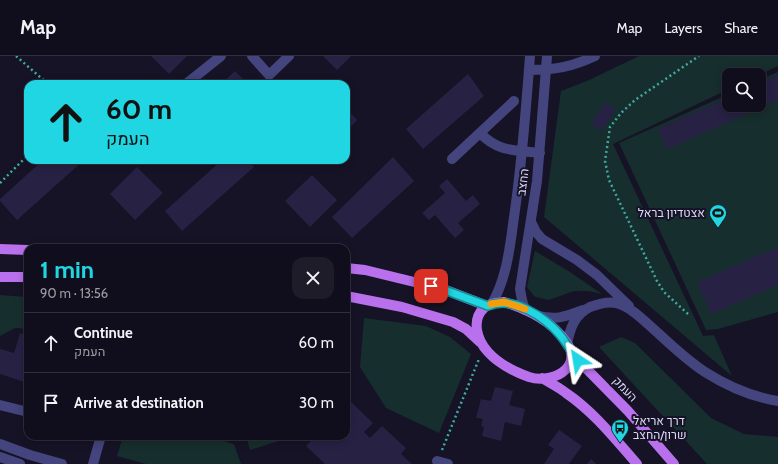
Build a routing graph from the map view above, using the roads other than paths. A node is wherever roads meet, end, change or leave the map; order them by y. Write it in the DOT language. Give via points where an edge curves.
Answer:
graph roads {
  1 [pos="221,56"];
  2 [pos="252,56"];
  3 [pos="290,56"];
  4 [pos="530,56"];
  5 [pos="547,56"];
  6 [pos="577,56"];
  7 [pos="595,56"];
  8 [pos="529,70"];
  9 [pos="546,70"];
  10 [pos="191,80"];
  11 [pos="514,101"];
  12 [pos="480,133"];
  13 [pos="523,151"];
  14 [pos="540,153"];
  15 [pos="452,159"];
  16 [pos="531,222"];
  17 [pos="0,249"];
  18 [pos="24,250"];
  19 [pos="350,269"];
  20 [pos="0,276"];
  21 [pos="24,277"];
  22 [pos="350,297"];
  23 [pos="489,305"];
  24 [pos="586,309"];
  25 [pos="525,310"];
  26 [pos="537,316"];
  27 [pos="642,319"];
  28 [pos="483,345"];
  29 [pos="569,348"];
  30 [pos="542,378"];
  31 [pos="778,401"];
  32 [pos="0,405"];
  33 [pos="24,411"];
  34 [pos="100,440"];
  35 [pos="0,444"];
  36 [pos="0,457"];
  37 [pos="438,461"];
  38 [pos="20,464"];
  39 [pos="62,464"];
  40 [pos="93,464"];
  41 [pos="448,464"];
  42 [pos="637,464"];
  43 [pos="674,464"];
  1 -- 10 [label="street"];
  2 -- 3 [label="street" via="270,75"];
  4 -- 8 [label="street, החצב"];
  5 -- 9 [label="street, החצב"];
  6 -- 7 [label="street"];
  7 -- 9 [label="street" via="566,67"];
  8 -- 9 [label="street"];
  8 -- 13 [label="street, החצב"];
  9 -- 14 [label="street, החצב"];
  11 -- 12 [label="street"];
  12 -- 13 [label="street" via="496,146"];
  12 -- 15 [label="street"];
  13 -- 14 [label="street"];
  13 -- 23 [label="street, החצב" via="506,263 500,288"];
  14 -- 16 [label="street, החצב"];
  16 -- 25 [label="street, החצב" via="520,289"];
  16 -- 27 [label="street" via="542,239 597,275"];
  17 -- 18 [label="main road"];
  19 -- 23 [label="main road" via="442,289"];
  20 -- 21 [label="main road"];
  22 -- 28 [label="main road" via="402,307 453,322 466,329"];
  23 -- 25 [label="main road" via="504,302"];
  23 -- 28 [label="main road" via="478,316 476,326"];
  24 -- 26 [label="street" via="560,318"];
  24 -- 27 [label="street" via="595,305 617,303"];
  24 -- 29 [label="street" via="579,314 569,331"];
  25 -- 26 [label="main road"];
  26 -- 29 [label="main road" via="550,324"];
  27 -- 31 [label="street" via="705,372 734,388"];
  28 -- 30 [label="main road" via="499,362 530,377"];
  29 -- 30 [label="main road" via="570,361 566,369 553,378"];
  29 -- 43 [label="main road, העמק"];
  30 -- 42 [label="main road" via="581,405"];
  32 -- 33 [label="street"];
  34 -- 40 [label="street"];
  35 -- 39 [label="street"];
  36 -- 38 [label="street"];
  37 -- 41 [label="street"];
}
